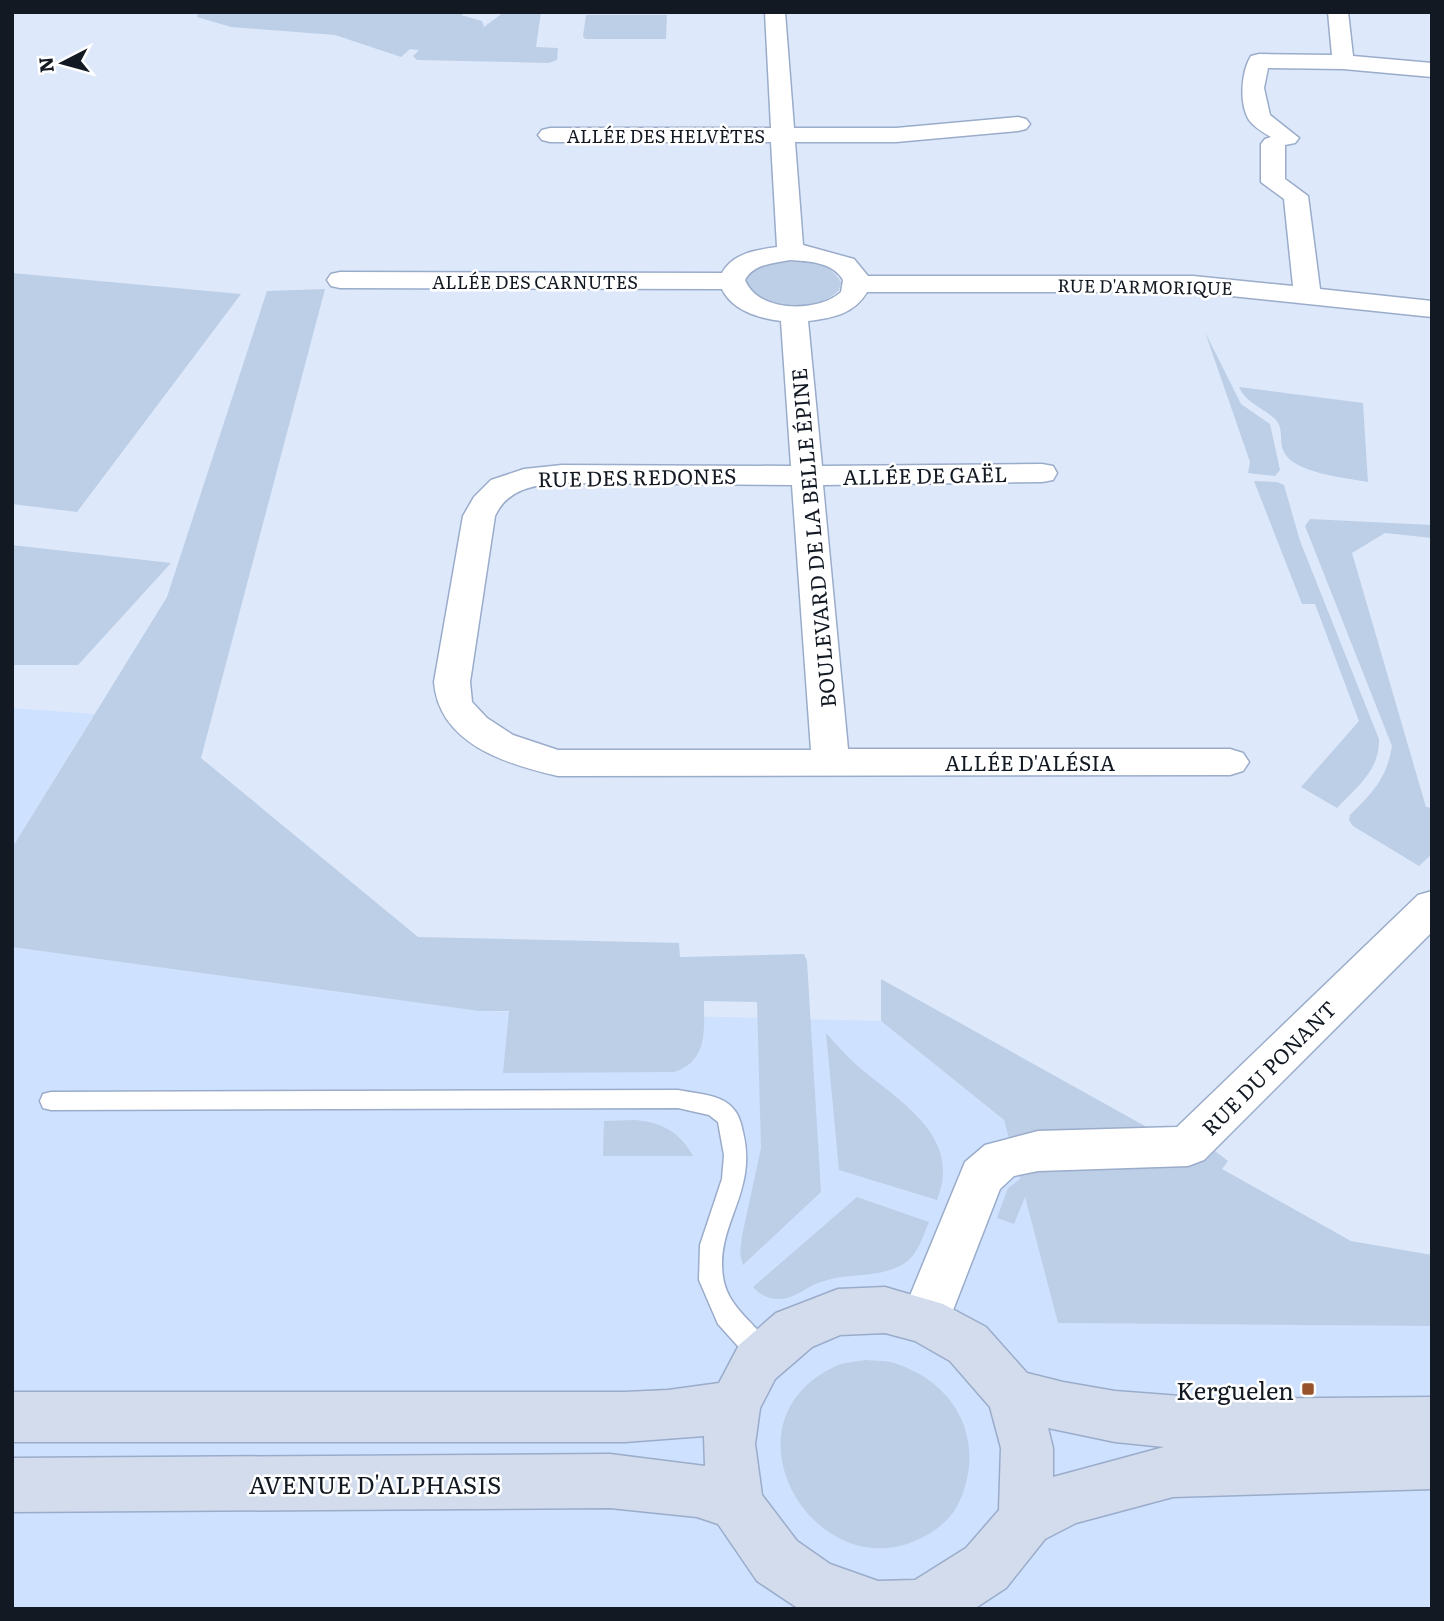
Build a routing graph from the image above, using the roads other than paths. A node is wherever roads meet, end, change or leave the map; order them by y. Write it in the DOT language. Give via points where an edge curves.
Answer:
graph roads {
  1 [pos="775,12"];
  2 [pos="1338,12"];
  3 [pos="1343,62"];
  4 [pos="1432,70"];
  5 [pos="1018,124"];
  6 [pos="550,135"];
  7 [pos="782,135"];
  8 [pos="790,252"];
  9 [pos="340,280"];
  10 [pos="731,281"];
  11 [pos="857,284"];
  12 [pos="1307,294"];
  13 [pos="1432,309"];
  14 [pos="794,315"];
  15 [pos="1042,473"];
  16 [pos="808,475"];
  17 [pos="830,761"];
  18 [pos="1230,762"];
  19 [pos="1432,906"];
  20 [pos="51,1101"];
  21 [pos="925,1320"];
  22 [pos="763,1357"];
  23 [pos="1012,1394"];
  24 [pos="735,1405"];
  25 [pos="12,1417"];
  26 [pos="1432,1422"];
  27 [pos="1432,1463"];
  28 [pos="12,1485"];
  29 [pos="736,1503"];
  30 [pos="1026,1520"];
  31 [pos="878,1609"];
  1 -- 7 [label="street"];
  2 -- 3 [label="street"];
  3 -- 4 [label="street"];
  3 -- 12 [label="street" via="1259,61 1253,88 1259,118 1280,141 1273,183 1296,196"];
  5 -- 7 [label="street, ALLÉE DES HELVÈTES" via="896,135"];
  6 -- 7 [label="street, ALLÉE DES HELVÈTES"];
  7 -- 8 [label="street"];
  8 -- 10 [label="street" via="749,261 734,272"];
  8 -- 11 [label="street" via="829,257 843,264"];
  9 -- 10 [label="street, ALLÉE DES CARNUTES"];
  10 -- 14 [label="street" via="734,291 749,304"];
  11 -- 12 [label="street, RUE D'ARMORIQUE" via="1193,284"];
  11 -- 14 [label="street" via="845,302 831,309"];
  12 -- 13 [label="street, RUE D'ARMORIQUE"];
  14 -- 16 [label="street, BOULEVARD DE LA BELLE ÉPINE"];
  15 -- 16 [label="street, ALLÉE DE GAËL"];
  16 -- 17 [label="street, BOULEVARD DE LA BELLE ÉPINE"];
  16 -- 17 [label="street, RUE DES REDONES" via="562,474 504,485 485,501 479,516 452,682 454,702 470,722 511,751 558,763"];
  17 -- 18 [label="street, ALLÉE D'ALÉSIA"];
  19 -- 21 [label="street, RUE DU PONANT" via="1188,1146 1038,1151 1001,1159 981,1176"];
  20 -- 22 [label="lane" via="678,1099 715,1107 728,1117 736,1161 729,1195 711,1239 708,1270 719,1303"];
  21 -- 22 [label="street" via="886,1310 838,1312 794,1330"];
  21 -- 23 [label="street" via="968,1344"];
  22 -- 24 [label="street"];
  23 -- 26 [label="street" via="1120,1417 1208,1423"];
  23 -- 30 [label="street" via="1027,1448"];
  24 -- 25 [label="street" via="645,1418"];
  24 -- 29 [label="street" via="729,1444"];
  27 -- 30 [label="street" via="1172,1471 1067,1498"];
  28 -- 29 [label="street, AVENUE D'ALPHASIS" via="610,1481 697,1490"];
  29 -- 31 [label="street" via="777,1561 814,1587"];
  30 -- 31 [label="street" via="986,1568 948,1593 918,1608"];
}
